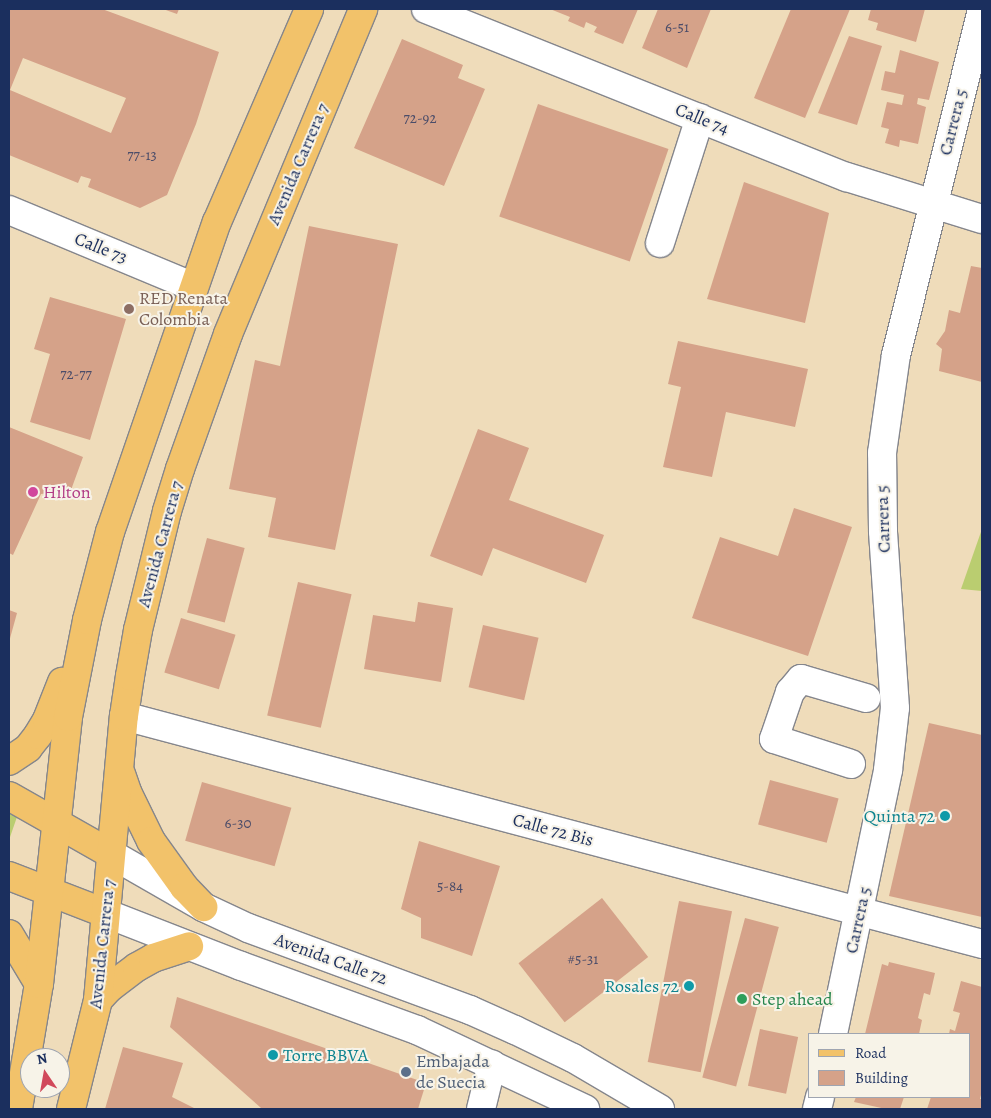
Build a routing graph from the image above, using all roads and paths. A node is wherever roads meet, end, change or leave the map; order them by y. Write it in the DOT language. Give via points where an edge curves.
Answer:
graph roads {
  1 [pos="309,9"];
  2 [pos="363,9"];
  3 [pos="426,9"];
  4 [pos="982,9"];
  5 [pos="700,118"];
  6 [pos="932,204"];
  7 [pos="9,210"];
  8 [pos="982,219"];
  9 [pos="660,243"];
  10 [pos="194,286"];
  11 [pos="86,620"];
  12 [pos="866,698"];
  13 [pos="124,716"];
  14 [pos="9,761"];
  15 [pos="851,764"];
  16 [pos="119,768"];
  17 [pos="9,796"];
  18 [pos="56,823"];
  19 [pos="111,854"];
  20 [pos="9,876"];
  21 [pos="49,891"];
  22 [pos="204,907"];
  23 [pos="860,912"];
  24 [pos="105,913"];
  25 [pos="9,934"];
  26 [pos="982,944"];
  27 [pos="189,946"];
  28 [pos="39,984"];
  29 [pos="98,1000"];
  30 [pos="834,1033"];
  31 [pos="492,1064"];
  32 [pos="18,1109"];
  33 [pos="71,1109"];
  34 [pos="481,1109"];
  35 [pos="585,1109"];
  36 [pos="660,1109"];
  1 -- 10 [label="main road" via="249,145"];
  2 -- 13 [label="main road, Avenida Carrera 7" via="228,334 180,469 142,614"];
  3 -- 5 [label="street, Calle 74"];
  4 -- 6 [label="street, Carrera 5"];
  5 -- 6 [label="street, Calle 74" via="847,177"];
  5 -- 9 [label="street"];
  6 -- 8 [label="street, Calle 74"];
  6 -- 23 [label="street, Carrera 5" via="896,355 882,453 883,531 895,708 888,770"];
  7 -- 10 [label="street, Calle 73"];
  10 -- 11 [label="main road" via="110,532"];
  11 -- 14 [label="main road" via="47,720 28,748"];
  11 -- 18 [label="main road" via="68,717"];
  12 -- 15 [label="street" via="801,679 790,692 774,739"];
  13 -- 16 [label="main road, Avenida Carrera 7"];
  13 -- 23 [label="street, Calle 72 Bis"];
  16 -- 19 [label="main road, Avenida Carrera 7"];
  16 -- 22 [label="main road" via="151,841 184,887"];
  17 -- 18 [label="main road, Avenida Calle 72"];
  18 -- 19 [label="main road, Avenida Calle 72"];
  18 -- 21 [label="main road"];
  19 -- 22 [label="street, Avenida Calle 72"];
  19 -- 24 [label="main road, Avenida Carrera 7"];
  20 -- 21 [label="main road, Avenida Calle 72"];
  21 -- 24 [label="main road, Avenida Calle 72"];
  21 -- 28 [label="main road"];
  22 -- 36 [label="street, Avenida Calle 72" via="248,928 516,1030 573,1058"];
  23 -- 26 [label="street, Calle 72 Bis"];
  23 -- 30 [label="street, Carrera 5"];
  24 -- 27 [label="street, Avenida Calle 72"];
  24 -- 29 [label="main road, Avenida Carrera 7"];
  25 -- 28 [label="main road"];
  27 -- 29 [label="main road" via="137,967"];
  27 -- 31 [label="street, Avenida Calle 72" via="417,1030"];
  28 -- 32 [label="main road"];
  29 -- 33 [label="main road, Avenida Carrera 7"];
  31 -- 34 [label="street"];
  31 -- 35 [label="street, Avenida Calle 72"];
}
